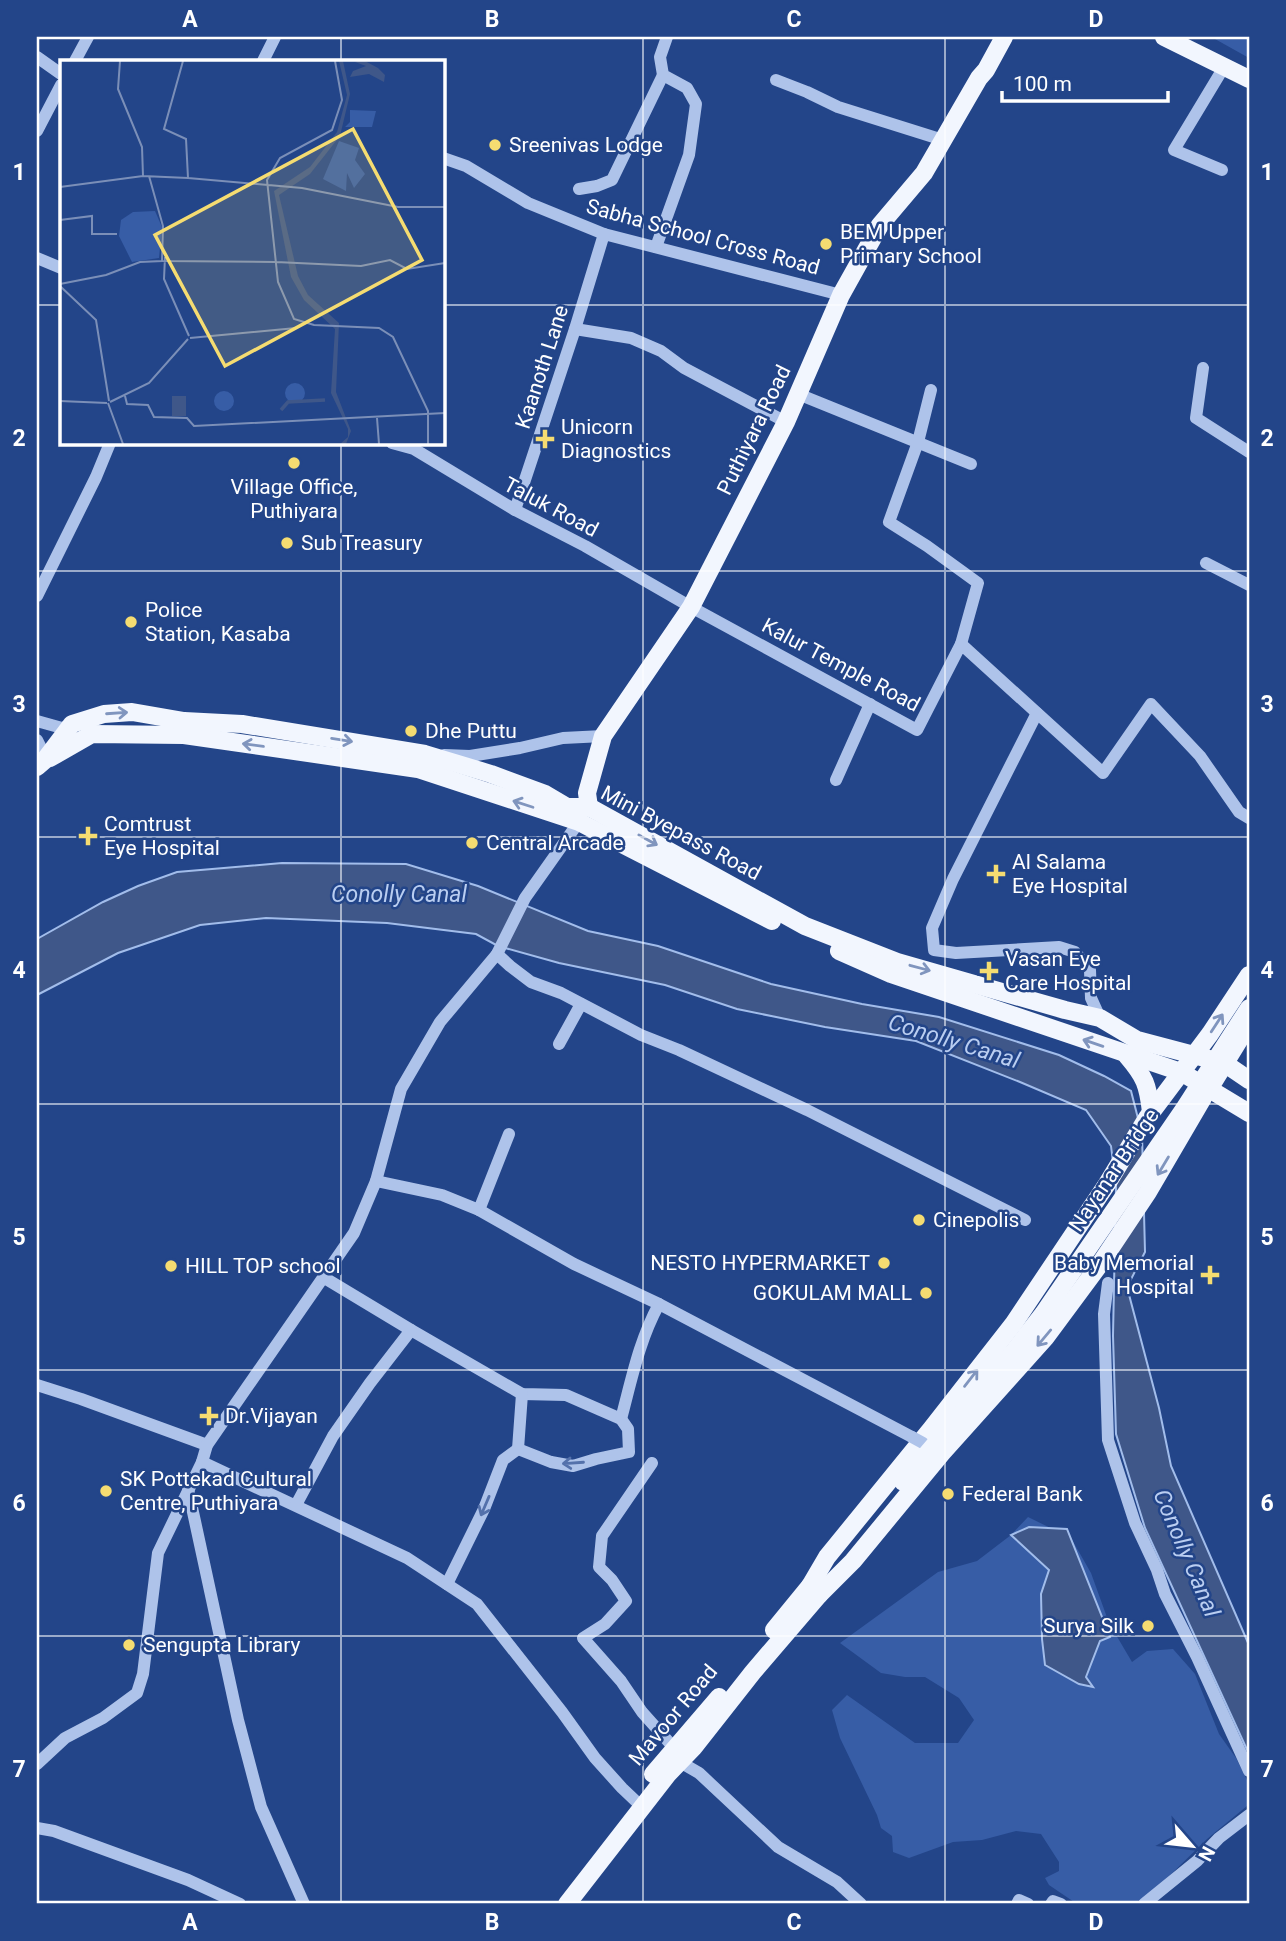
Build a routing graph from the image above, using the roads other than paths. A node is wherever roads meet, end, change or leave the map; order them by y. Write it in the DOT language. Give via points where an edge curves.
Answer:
graph roads {
  1 [pos="88,37"];
  2 [pos="275,37"];
  3 [pos="667,37"];
  4 [pos="996,37"];
  5 [pos="1004,37"];
  6 [pos="1164,37"];
  7 [pos="1187,37"];
  8 [pos="37,57"];
  9 [pos="76,60"];
  10 [pos="264,60"];
  11 [pos="1249,66"];
  12 [pos="1224,67"];
  13 [pos="60,73"];
  14 [pos="663,75"];
  15 [pos="978,78"];
  16 [pos="1249,79"];
  17 [pos="776,80"];
  18 [pos="60,87"];
  19 [pos="37,131"];
  20 [pos="943,140"];
  21 [pos="444,158"];
  22 [pos="1222,170"];
  23 [pos="579,189"];
  24 [pos="604,234"];
  25 [pos="656,247"];
  26 [pos="37,258"];
  27 [pos="60,268"];
  28 [pos="841,295"];
  29 [pos="575,329"];
  30 [pos="1203,368"];
  31 [pos="932,390"];
  32 [pos="798,394"];
  33 [pos="786,422"];
  34 [pos="918,442"];
  35 [pos="110,444"];
  36 [pos="414,446"];
  37 [pos="1249,452"];
  38 [pos="971,464"];
  39 [pos="515,510"];
  40 [pos="1206,563"];
  41 [pos="1249,586"];
  42 [pos="37,596"];
  43 [pos="691,607"];
  44 [pos="961,644"];
  45 [pos="870,704"];
  46 [pos="1037,713"];
  47 [pos="37,721"];
  48 [pos="72,724"];
  49 [pos="603,736"];
  50 [pos="37,740"];
  51 [pos="425,754"];
  52 [pos="40,764"];
  53 [pos="836,780"];
  54 [pos="584,815"];
  55 [pos="1249,818"];
  56 [pos="497,954"];
  57 [pos="1249,975"];
  58 [pos="582,1004"];
  59 [pos="1249,1008"];
  60 [pos="1100,1018"];
  61 [pos="1248,1026"];
  62 [pos="559,1044"];
  63 [pos="1127,1055"];
  64 [pos="1194,1055"];
  65 [pos="1224,1063"];
  66 [pos="1181,1072"];
  67 [pos="1248,1079"];
  68 [pos="1249,1113"];
  69 [pos="1149,1115"];
  70 [pos="509,1134"];
  71 [pos="376,1181"];
  72 [pos="479,1210"];
  73 [pos="1025,1220"];
  74 [pos="1051,1269"];
  75 [pos="323,1277"];
  76 [pos="1108,1283"];
  77 [pos="1078,1294"];
  78 [pos="659,1304"];
  79 [pos="411,1330"];
  80 [pos="37,1385"];
  81 [pos="522,1394"];
  82 [pos="621,1419"];
  83 [pos="921,1441"];
  84 [pos="207,1446"];
  85 [pos="518,1449"];
  86 [pos="202,1462"];
  87 [pos="652,1463"];
  88 [pos="903,1482"];
  89 [pos="188,1489"];
  90 [pos="296,1505"];
  91 [pos="447,1584"];
  92 [pos="814,1591"];
  93 [pos="677,1756"];
  94 [pos="37,1764"];
  95 [pos="1249,1771"];
  96 [pos="638,1803"];
  97 [pos="1249,1815"];
  98 [pos="37,1828"];
  99 [pos="240,1904"];
  100 [pos="304,1904"];
  101 [pos="552,1904"];
  102 [pos="567,1904"];
  103 [pos="862,1904"];
  104 [pos="1017,1904"];
  105 [pos="1028,1904"];
  106 [pos="1051,1904"];
  107 [pos="1061,1904"];
  108 [pos="1143,1904"];
  1 -- 9 [label="street"];
  2 -- 10 [label="street"];
  3 -- 14 [label="street" via="660,57"];
  4 -- 15 [label="main road, Puthiyara Road"];
  5 -- 15 [label="main road, Puthiyara Road"];
  6 -- 12 [label="main road"];
  7 -- 11 [label="main road"];
  8 -- 13 [label="street"];
  12 -- 16 [label="main road"];
  12 -- 22 [label="street" via="1174,150"];
  14 -- 23 [label="street" via="612,180"];
  14 -- 25 [label="street" via="687,88 696,104 689,155"];
  15 -- 20 [label="main road, Puthiyara Road"];
  17 -- 20 [label="street" via="838,107"];
  18 -- 19 [label="street"];
  20 -- 28 [label="main road, Puthiyara Road" via="925,173 880,225"];
  21 -- 24 [label="street, Sabha School Cross Road" via="466,166 528,203"];
  24 -- 25 [label="street, Sabha School Cross Road"];
  24 -- 29 [label="street, Kaanoth Lane"];
  25 -- 28 [label="street, Sabha School Cross Road"];
  26 -- 27 [label="street"];
  28 -- 32 [label="main road, Puthiyara Road"];
  29 -- 33 [label="street" via="631,338 661,351"];
  29 -- 39 [label="street, Kaanoth Lane"];
  30 -- 37 [label="street" via="1196,418"];
  31 -- 34 [label="street"];
  32 -- 33 [label="main road, Puthiyara Road"];
  32 -- 34 [label="street"];
  33 -- 43 [label="main road, Puthiyara Road"];
  34 -- 38 [label="street"];
  34 -- 44 [label="street" via="889,522 978,583"];
  35 -- 42 [label="street"];
  36 -- 39 [label="street, Taluk Road"];
  39 -- 43 [label="street, Taluk Road"];
  40 -- 41 [label="street"];
  43 -- 45 [label="street, Kalur Temple Road"];
  43 -- 49 [label="main road, Puthiyara Road"];
  44 -- 45 [label="street, Kalur Temple Road" via="917,730"];
  44 -- 46 [label="street"];
  45 -- 53 [label="street"];
  46 -- 55 [label="street" via="1103,773 1151,704 1200,756 1239,812"];
  46 -- 60 [label="street" via="948,891 932,928 934,950 956,953 1059,947 1075,952 1090,970 1091,998"];
  47 -- 48 [label="street" via="62,728"];
  48 -- 51 [label="main road, Mini Byepass Road, one-way" via="104,714 132,712 242,724"];
  48 -- 52 [label="main road"];
  49 -- 51 [label="street" via="563,738 470,756"];
  49 -- 54 [label="main road, Puthiyara Road"];
  50 -- 52 [label="street"];
  51 -- 54 [label="main road, Mini Byepass Road" via="545,794"];
  54 -- 52 [label="main road, one-way" via="418,769 184,736 92,734"];
  54 -- 56 [label="street" via="525,898"];
  54 -- 60 [label="main road, Mini Byepass Road, one-way" via="805,926 897,961"];
  63 -- 54 [label="main road, one-way" via="891,974 783,926"];
  56 -- 58 [label="street" via="531,982"];
  56 -- 71 [label="street" via="440,1023 401,1089"];
  64 -- 57 [label="main road, one-way"];
  58 -- 62 [label="street"];
  58 -- 73 [label="street"];
  59 -- 88 [label="main road, Nayanar Bridge, bridge" via="1043,1314"];
  60 -- 64 [label="main road, Mini Byepass Road" via="1137,1040"];
  61 -- 65 [label="main road"];
  61 -- 67 [label="main road" via="1243,1058"];
  63 -- 66 [label="main road"];
  63 -- 69 [label="main road" via="1149,1087"];
  64 -- 65 [label="main road, Mini Byepass Road"];
  64 -- 66 [label="main road"];
  65 -- 67 [label="main road, Mini Byepass Road"];
  65 -- 77 [label="main road, one-way" via="1148,1192"];
  66 -- 68 [label="main road"];
  66 -- 69 [label="main road"];
  69 -- 74 [label="main road"];
  70 -- 72 [label="street"];
  71 -- 72 [label="street" via="442,1195"];
  71 -- 75 [label="street" via="354,1233"];
  72 -- 78 [label="street" via="574,1264"];
  74 -- 77 [label="main road" via="1051,1290 1056,1297"];
  92 -- 74 [label="main road, one-way" via="827,1557 1014,1323"];
  75 -- 79 [label="street"];
  75 -- 84 [label="street"];
  76 -- 95 [label="street" via="1104,1314 1108,1440 1165,1594"];
  77 -- 92 [label="main road, one-way" via="853,1561"];
  78 -- 82 [label="street" via="642,1340"];
  78 -- 83 [label="street"];
  79 -- 81 [label="street"];
  79 -- 90 [label="street" via="333,1436"];
  80 -- 84 [label="street"];
  81 -- 82 [label="street" via="566,1395"];
  81 -- 85 [label="street"];
  82 -- 85 [label="street, one-way" via="628,1429 629,1451 573,1466"];
  84 -- 86 [label="street"];
  85 -- 91 [label="street, one-way" via="503,1460"];
  86 -- 89 [label="street"];
  86 -- 90 [label="street"];
  87 -- 93 [label="street" via="602,1536 599,1567 626,1601 583,1638"];
  88 -- 92 [label="main road, Mavoor Road"];
  89 -- 94 [label="street" via="158,1553 137,1693 65,1738"];
  89 -- 100 [label="street" via="261,1807"];
  90 -- 91 [label="street" via="407,1558"];
  91 -- 96 [label="street" via="477,1604 595,1758"];
  92 -- 93 [label="main road, Mavoor Road"];
  93 -- 96 [label="main road, Mavoor Road"];
  93 -- 103 [label="street" via="778,1847 837,1882"];
  96 -- 101 [label="main road, Mavoor Road"];
  96 -- 102 [label="main road, Mavoor Road"];
  97 -- 108 [label="street"];
  98 -- 99 [label="street" via="164,1870"];
  104 -- 105 [label="street" via="1019,1900"];
  106 -- 107 [label="street"];
}
